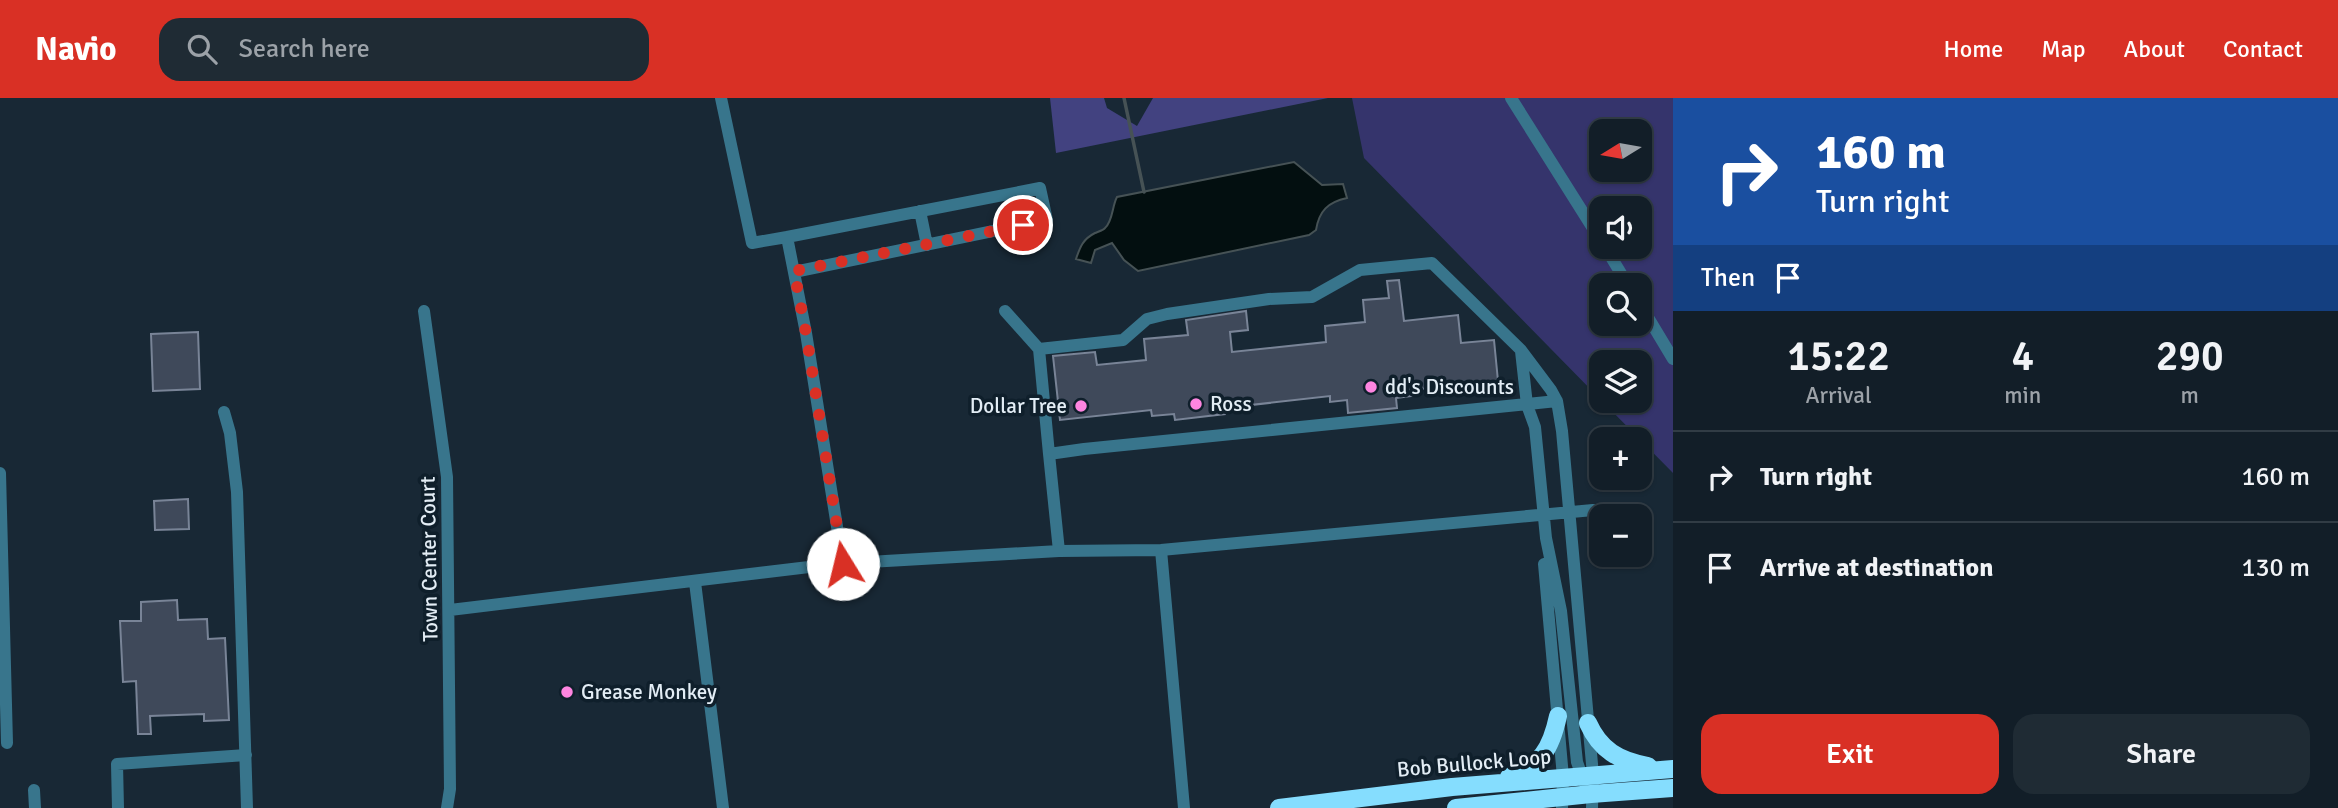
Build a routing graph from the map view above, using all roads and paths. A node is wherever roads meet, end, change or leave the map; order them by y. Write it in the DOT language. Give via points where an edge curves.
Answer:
graph roads {
  1 [pos="721,98"];
  2 [pos="1511,98"];
  3 [pos="920,211"];
  4 [pos="1589,222"];
  5 [pos="787,237"];
  6 [pos="927,244"];
  7 [pos="794,271"];
  8 [pos="424,311"];
  9 [pos="1005,311"];
  10 [pos="1652,324"];
  11 [pos="1039,349"];
  12 [pos="1521,350"];
  13 [pos="1673,359"];
  14 [pos="1556,401"];
  15 [pos="1527,405"];
  16 [pos="224,412"];
  17 [pos="1049,454"];
  18 [pos="0,473"];
  19 [pos="1589,510"];
  20 [pos="1569,512"];
  21 [pos="1543,515"];
  22 [pos="1161,550"];
  23 [pos="1059,551"];
  24 [pos="843,564"];
  25 [pos="695,582"];
  26 [pos="450,610"];
  27 [pos="3,666"];
  28 [pos="1558,716"];
  29 [pos="1588,723"];
  30 [pos="7,743"];
  31 [pos="246,755"];
  32 [pos="1671,769"];
  33 [pos="1579,776"];
  34 [pos="1486,784"];
  35 [pos="1666,789"];
  36 [pos="34,790"];
  37 [pos="1592,801"];
  38 [pos="1561,802"];
  39 [pos="1497,804"];
  40 [pos="35,808"];
  41 [pos="118,808"];
  42 [pos="247,808"];
  43 [pos="447,808"];
  44 [pos="723,808"];
  45 [pos="1184,808"];
  46 [pos="1279,808"];
  47 [pos="1456,808"];
  48 [pos="1524,808"];
  49 [pos="1614,808"];
  1 -- 5 [label="street" via="752,243"];
  2 -- 4 [label="street"];
  3 -- 5 [label="street"];
  3 -- 6 [label="street"];
  3 -- 6 [label="street" via="1040,188 1047,220"];
  5 -- 7 [label="street"];
  6 -- 7 [label="street"];
  7 -- 24 [label="street"];
  8 -- 26 [label="street, Town Center Court" via="447,477"];
  9 -- 11 [label="street"];
  10 -- 13 [label="street"];
  11 -- 12 [label="street" via="1123,340 1147,319 1167,314 1312,297 1360,270 1432,263"];
  11 -- 17 [label="street"];
  12 -- 14 [label="street"];
  12 -- 15 [label="street"];
  14 -- 15 [label="street"];
  14 -- 20 [label="street"];
  15 -- 17 [label="street"];
  15 -- 21 [label="street" via="1535,427"];
  16 -- 31 [label="street" via="237,492"];
  17 -- 23 [label="street"];
  18 -- 27 [label="street"];
  19 -- 20 [label="street"];
  20 -- 21 [label="street"];
  20 -- 29 [label="street"];
  21 -- 22 [label="street"];
  21 -- 28 [label="street"];
  21 -- 33 [label="street" via="1561,611"];
  22 -- 23 [label="street"];
  22 -- 45 [label="street"];
  23 -- 24 [label="street"];
  24 -- 25 [label="street"];
  25 -- 26 [label="street"];
  25 -- 44 [label="street"];
  26 -- 43 [label="street, Town Center Court"];
  27 -- 30 [label="street"];
  28 -- 33 [label="street"];
  28 -- 34 [label="highway" via="1553,738 1538,761"];
  29 -- 32 [label="highway" via="1594,737 1616,757"];
  29 -- 33 [label="street"];
  31 -- 41 [label="street" via="117,764"];
  31 -- 42 [label="street"];
  32 -- 33 [label="highway, Bob Bullock Loop"];
  33 -- 34 [label="highway, Bob Bullock Loop"];
  33 -- 37 [label="street"];
  33 -- 38 [label="street"];
  34 -- 46 [label="highway, Bob Bullock Loop"];
  35 -- 37 [label="highway, Bob Bullock Loop"];
  35 -- 49 [label="highway" via="1635,795"];
  36 -- 40 [label="street"];
  37 -- 38 [label="highway, Bob Bullock Loop"];
  38 -- 39 [label="highway, Bob Bullock Loop"];
  39 -- 47 [label="highway, Bob Bullock Loop"];
  39 -- 48 [label="highway"];
}
